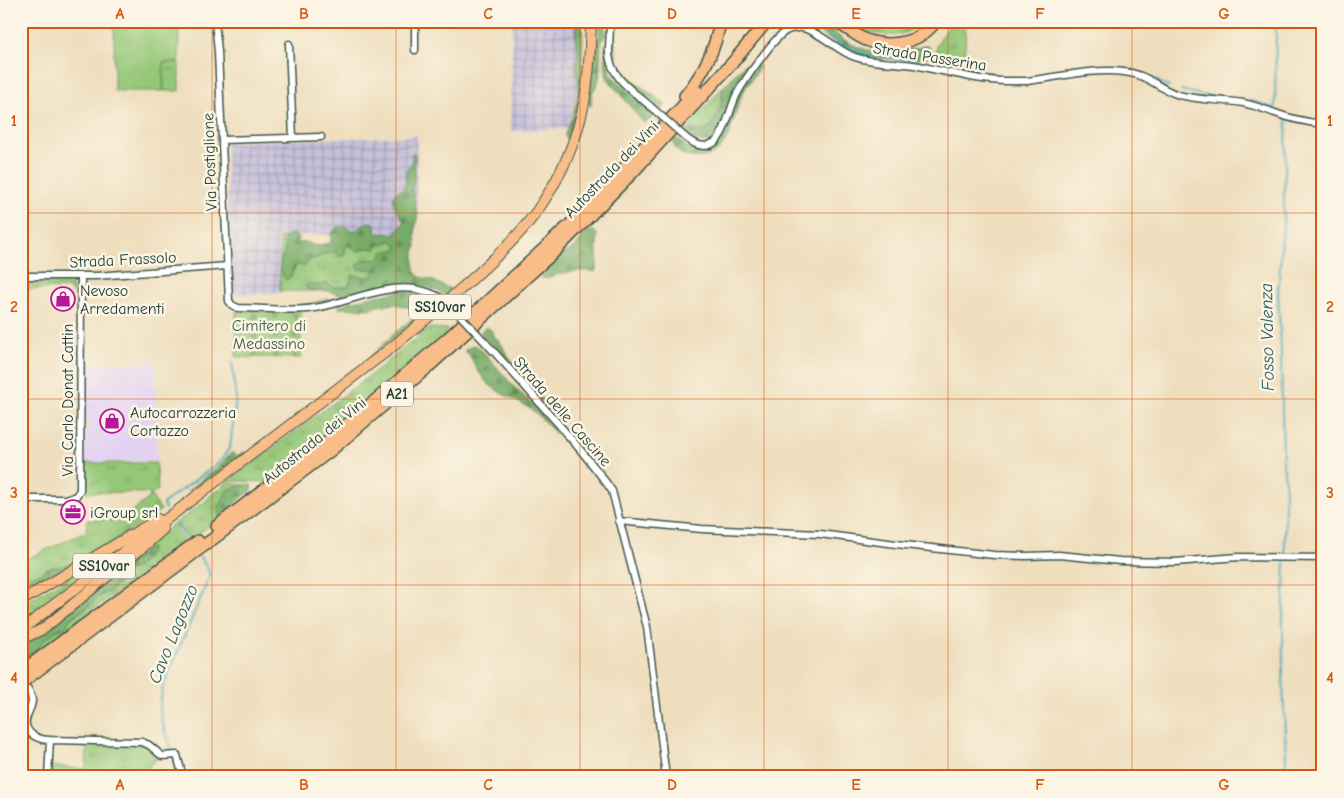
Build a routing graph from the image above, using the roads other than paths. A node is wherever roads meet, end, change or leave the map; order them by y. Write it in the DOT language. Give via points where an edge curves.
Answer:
graph roads {
  1 [pos="215,21"];
  2 [pos="415,21"];
  3 [pos="591,21"];
  4 [pos="610,21"];
  5 [pos="720,21"];
  6 [pos="758,21"];
  7 [pos="767,21"];
  8 [pos="773,21"];
  9 [pos="836,21"];
  10 [pos="936,21"];
  11 [pos="289,44"];
  12 [pos="415,50"];
  13 [pos="733,62"];
  14 [pos="1323,124"];
  15 [pos="321,137"];
  16 [pos="292,138"];
  17 [pos="222,140"];
  18 [pos="575,220"];
  19 [pos="227,266"];
  20 [pos="21,276"];
  21 [pos="80,277"];
  22 [pos="229,301"];
  23 [pos="21,499"];
  24 [pos="173,514"];
  25 [pos="619,521"];
  26 [pos="1323,558"];
  27 [pos="21,601"];
  28 [pos="21,630"];
  29 [pos="21,642"];
  30 [pos="21,672"];
  31 [pos="25,686"];
  32 [pos="50,740"];
  33 [pos="48,777"];
  34 [pos="183,777"];
  35 [pos="666,777"];
  1 -- 17 [label="street, Via Postiglione"];
  2 -- 12 [label="street"];
  3 -- 24 [label="highway, SS10var" via="587,86 578,128 559,175 527,224 489,263 394,346"];
  4 -- 14 [label="street, Strada Passerina, bridge" via="609,53 617,77 696,145 704,146 717,140 736,95 751,71 781,35 797,28 805,28 854,57 870,61 917,66 984,80 1026,81 1076,72 1123,71 1138,74 1177,94 1242,103 1296,120"];
  5 -- 18 [label="highway" via="706,63 692,88"];
  6 -- 18 [label="highway, Autostrada dei Vini / A21" via="710,78"];
  7 -- 13 [label="highway, Autostrada dei Vini / A21"];
  8 -- 13 [label="highway"];
  9 -- 10 [label="highway" via="866,40 891,44 914,40"];
  11 -- 16 [label="street"];
  13 -- 31 [label="highway, Autostrada dei Vini / A21" via="632,173 554,252 428,367 330,451"];
  15 -- 16 [label="street"];
  16 -- 17 [label="street"];
  17 -- 19 [label="street, Via Postiglione"];
  18 -- 30 [label="highway, Autostrada dei Vini / A21" via="448,338 334,436"];
  19 -- 21 [label="street, Strada Frassolo"];
  19 -- 22 [label="street, Via Postiglione"];
  20 -- 21 [label="street, Strada Frassolo"];
  21 -- 23 [label="street, Via Carlo Donat Cattin" via="80,490 69,499"];
  22 -- 25 [label="street, Strada delle Cascine, bridge" via="238,308 308,309 379,291 406,288 420,289 439,297 485,342 602,476 612,491"];
  24 -- 27 [label="highway" via="154,520"];
  24 -- 28 [label="highway, SS10var"];
  24 -- 29 [label="highway" via="169,524 143,547 49,625"];
  25 -- 26 [label="street" via="702,529 820,534 994,555 1059,555 1175,562 1238,557"];
  25 -- 35 [label="street, Strada delle Cascine" via="646,627"];
  31 -- 32 [label="street" via="32,700 26,720 29,731 37,738"];
  32 -- 33 [label="street"];
  32 -- 34 [label="street" via="145,743 162,756 177,755"];
}
